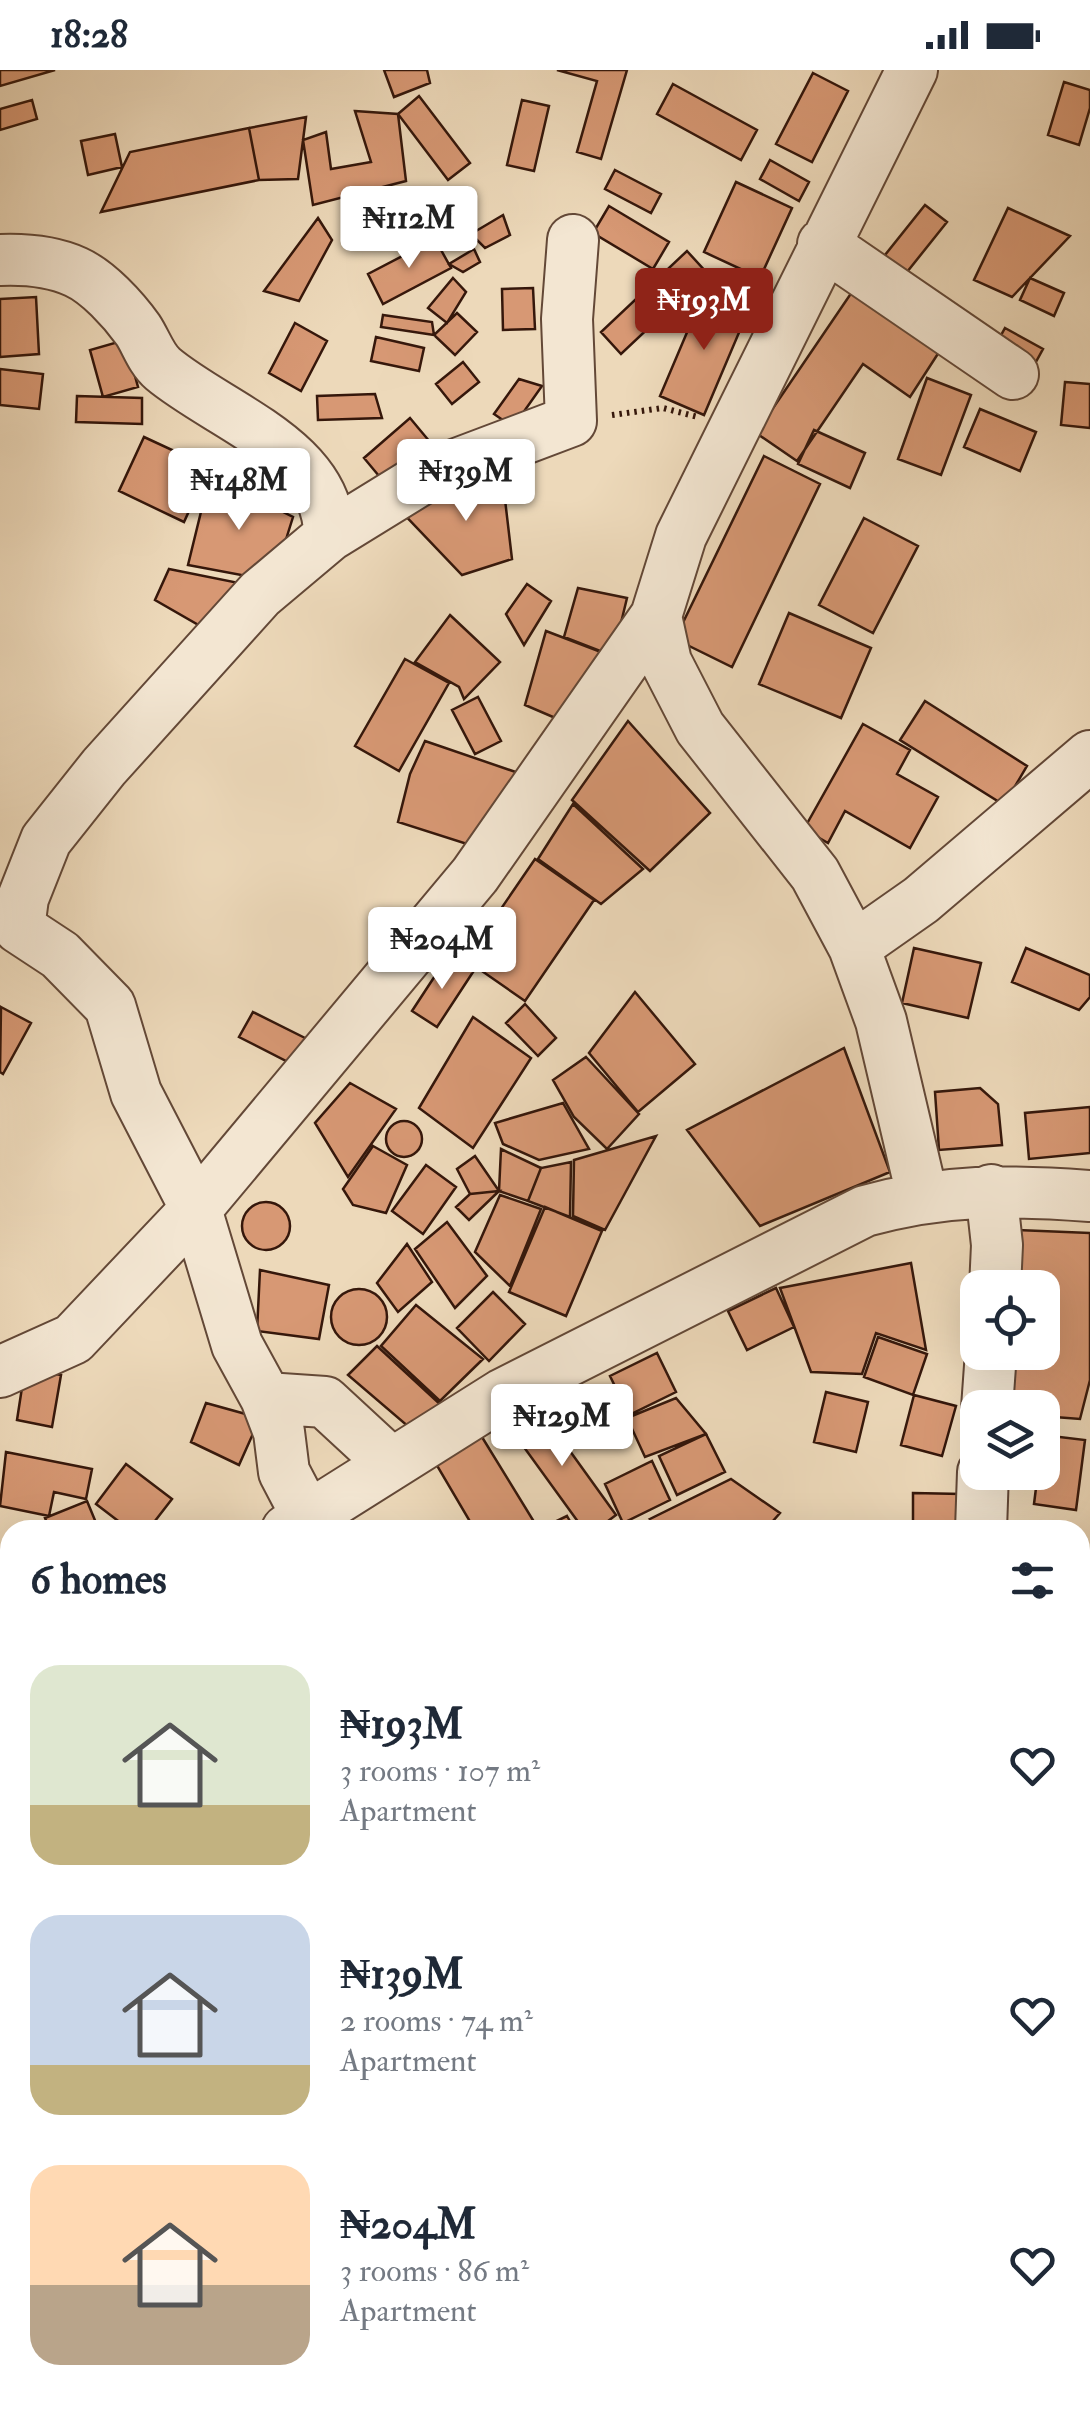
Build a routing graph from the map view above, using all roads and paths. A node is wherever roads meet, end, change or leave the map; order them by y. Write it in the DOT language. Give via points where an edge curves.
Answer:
graph roads {
  1 [pos="912,70"];
  2 [pos="573,240"];
  3 [pos="823,244"];
  4 [pos="0,260"];
  5 [pos="1014,374"];
  6 [pos="744,407"];
  7 [pos="571,421"];
  8 [pos="329,536"];
  9 [pos="656,616"];
  10 [pos="1090,756"];
  11 [pos="9,921"];
  12 [pos="854,947"];
  13 [pos="991,1190"];
  14 [pos="922,1195"];
  15 [pos="1090,1196"];
  16 [pos="196,1210"];
  17 [pos="996,1270"];
  18 [pos="0,1372"];
  19 [pos="266,1398"];
  20 [pos="391,1462"];
  21 [pos="983,1490"];
  22 [pos="296,1520"];
  23 [pos="300,1520"];
  24 [pos="982,1520"];
  1 -- 3 [label="street"];
  2 -- 7 [label="street"];
  3 -- 5 [label="street"];
  3 -- 6 [label="street"];
  4 -- 8 [label="street" via="32,259 78,272 112,300 159,366 277,446 314,482 330,508"];
  6 -- 7 [label="path" via="706,419 663,408"];
  6 -- 9 [label="street" via="681,536"];
  7 -- 8 [label="street" via="428,475"];
  8 -- 11 [label="street" via="260,594 92,782 46,840"];
  9 -- 12 [label="street" via="666,662 700,728 815,874"];
  9 -- 16 [label="street" via="475,875"];
  10 -- 12 [label="street" via="921,900"];
  11 -- 16 [label="street" via="60,955 110,1006 136,1093"];
  12 -- 14 [label="street" via="881,1021"];
  13 -- 14 [label="street"];
  13 -- 15 [label="street"];
  13 -- 17 [label="street"];
  14 -- 20 [label="street" via="806,1239 503,1394"];
  16 -- 18 [label="street" via="73,1339"];
  16 -- 19 [label="street" via="236,1345"];
  19 -- 20 [label="street" via="325,1402"];
  19 -- 22 [label="street"];
  20 -- 23 [label="street"];
  21 -- 24 [label="street"];
}
